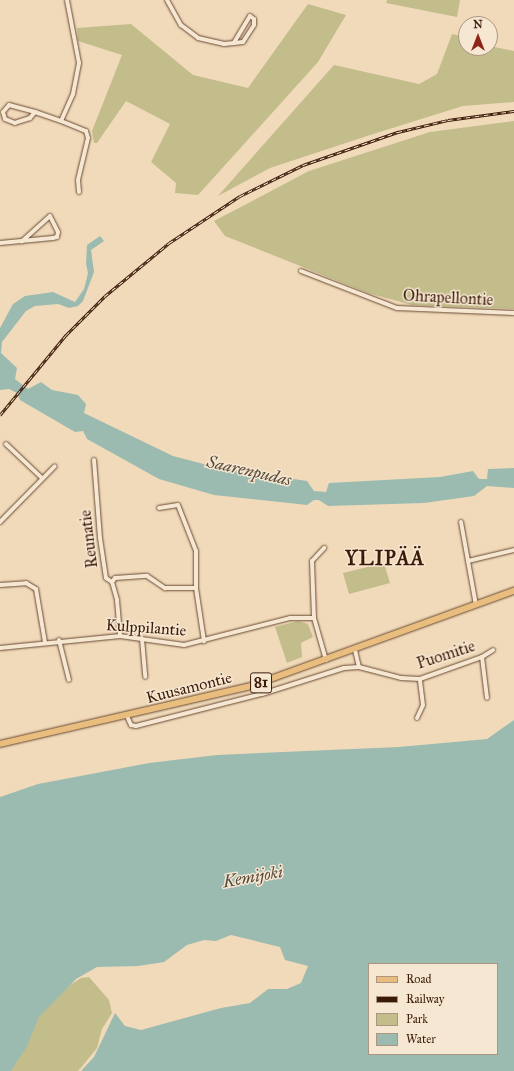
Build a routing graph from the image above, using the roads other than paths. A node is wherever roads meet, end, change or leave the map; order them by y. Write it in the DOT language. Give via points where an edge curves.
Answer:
graph roads {
  1 [pos="67,0"];
  2 [pos="167,0"];
  3 [pos="234,43"];
  4 [pos="35,112"];
  5 [pos="61,120"];
  6 [pos="79,192"];
  7 [pos="22,241"];
  8 [pos="0,243"];
  9 [pos="301,271"];
  10 [pos="514,314"];
  11 [pos="6,444"];
  12 [pos="94,460"];
  13 [pos="55,466"];
  14 [pos="42,478"];
  15 [pos="159,508"];
  16 [pos="0,522"];
  17 [pos="461,522"];
  18 [pos="324,548"];
  19 [pos="514,550"];
  20 [pos="468,561"];
  21 [pos="112,582"];
  22 [pos="0,585"];
  23 [pos="196,588"];
  24 [pos="514,591"];
  25 [pos="476,605"];
  26 [pos="314,618"];
  27 [pos="120,636"];
  28 [pos="59,640"];
  29 [pos="142,640"];
  30 [pos="204,641"];
  31 [pos="45,642"];
  32 [pos="0,648"];
  33 [pos="355,650"];
  34 [pos="493,650"];
  35 [pos="482,657"];
  36 [pos="326,660"];
  37 [pos="358,667"];
  38 [pos="145,677"];
  39 [pos="420,679"];
  40 [pos="69,680"];
  41 [pos="487,698"];
  42 [pos="127,716"];
  43 [pos="417,718"];
  44 [pos="0,744"];
  1 -- 5 [label="street" via="79,63 73,94"];
  2 -- 3 [label="street" via="181,25 198,38 224,44"];
  3 -- 3 [label="street" via="244,42 254,25 254,19 250,16"];
  4 -- 4 [label="street" via="30,118 15,123 5,119 3,112 9,105"];
  4 -- 5 [label="street"];
  5 -- 6 [label="street" via="86,131 88,138 78,180"];
  7 -- 7 [label="street" via="30,232 50,216 58,232 57,237"];
  7 -- 8 [label="street"];
  9 -- 10 [label="street, Ohrapellontie" via="397,308"];
  11 -- 14 [label="street"];
  12 -- 21 [label="street, Reunatie" via="100,538 106,578"];
  13 -- 14 [label="street"];
  14 -- 16 [label="street"];
  15 -- 23 [label="street" via="178,505 196,551"];
  17 -- 20 [label="street"];
  18 -- 26 [label="street" via="318,552 312,566"];
  19 -- 20 [label="street"];
  20 -- 25 [label="street"];
  21 -- 23 [label="street" via="115,578 147,576 165,588"];
  21 -- 27 [label="street, Reunatie"];
  22 -- 31 [label="street" via="26,583 36,589"];
  23 -- 30 [label="street"];
  24 -- 25 [label="main road, Kuusamontie / 81"];
  25 -- 33 [label="main road, Kuusamontie / 81"];
  26 -- 30 [label="street, Kulppilantie" via="290,618"];
  26 -- 36 [label="street"];
  27 -- 28 [label="street, Kulppilantie"];
  27 -- 29 [label="street, Kulppilantie"];
  28 -- 31 [label="street, Kulppilantie"];
  28 -- 40 [label="street"];
  29 -- 30 [label="street, Kulppilantie" via="184,645"];
  29 -- 38 [label="street"];
  31 -- 32 [label="street, Kulppilantie"];
  33 -- 36 [label="main road, Kuusamontie / 81"];
  33 -- 37 [label="street"];
  34 -- 35 [label="street, Puomitie"];
  35 -- 39 [label="street, Puomitie"];
  35 -- 41 [label="street"];
  36 -- 42 [label="main road, Kuusamontie / 81" via="222,694"];
  37 -- 39 [label="street, Puomitie" via="401,678"];
  37 -- 42 [label="street, Puomitie" via="336,669 262,694 136,726 131,725"];
  39 -- 43 [label="street" via="423,706"];
  42 -- 44 [label="main road, Kuusamontie / 81"];
}
